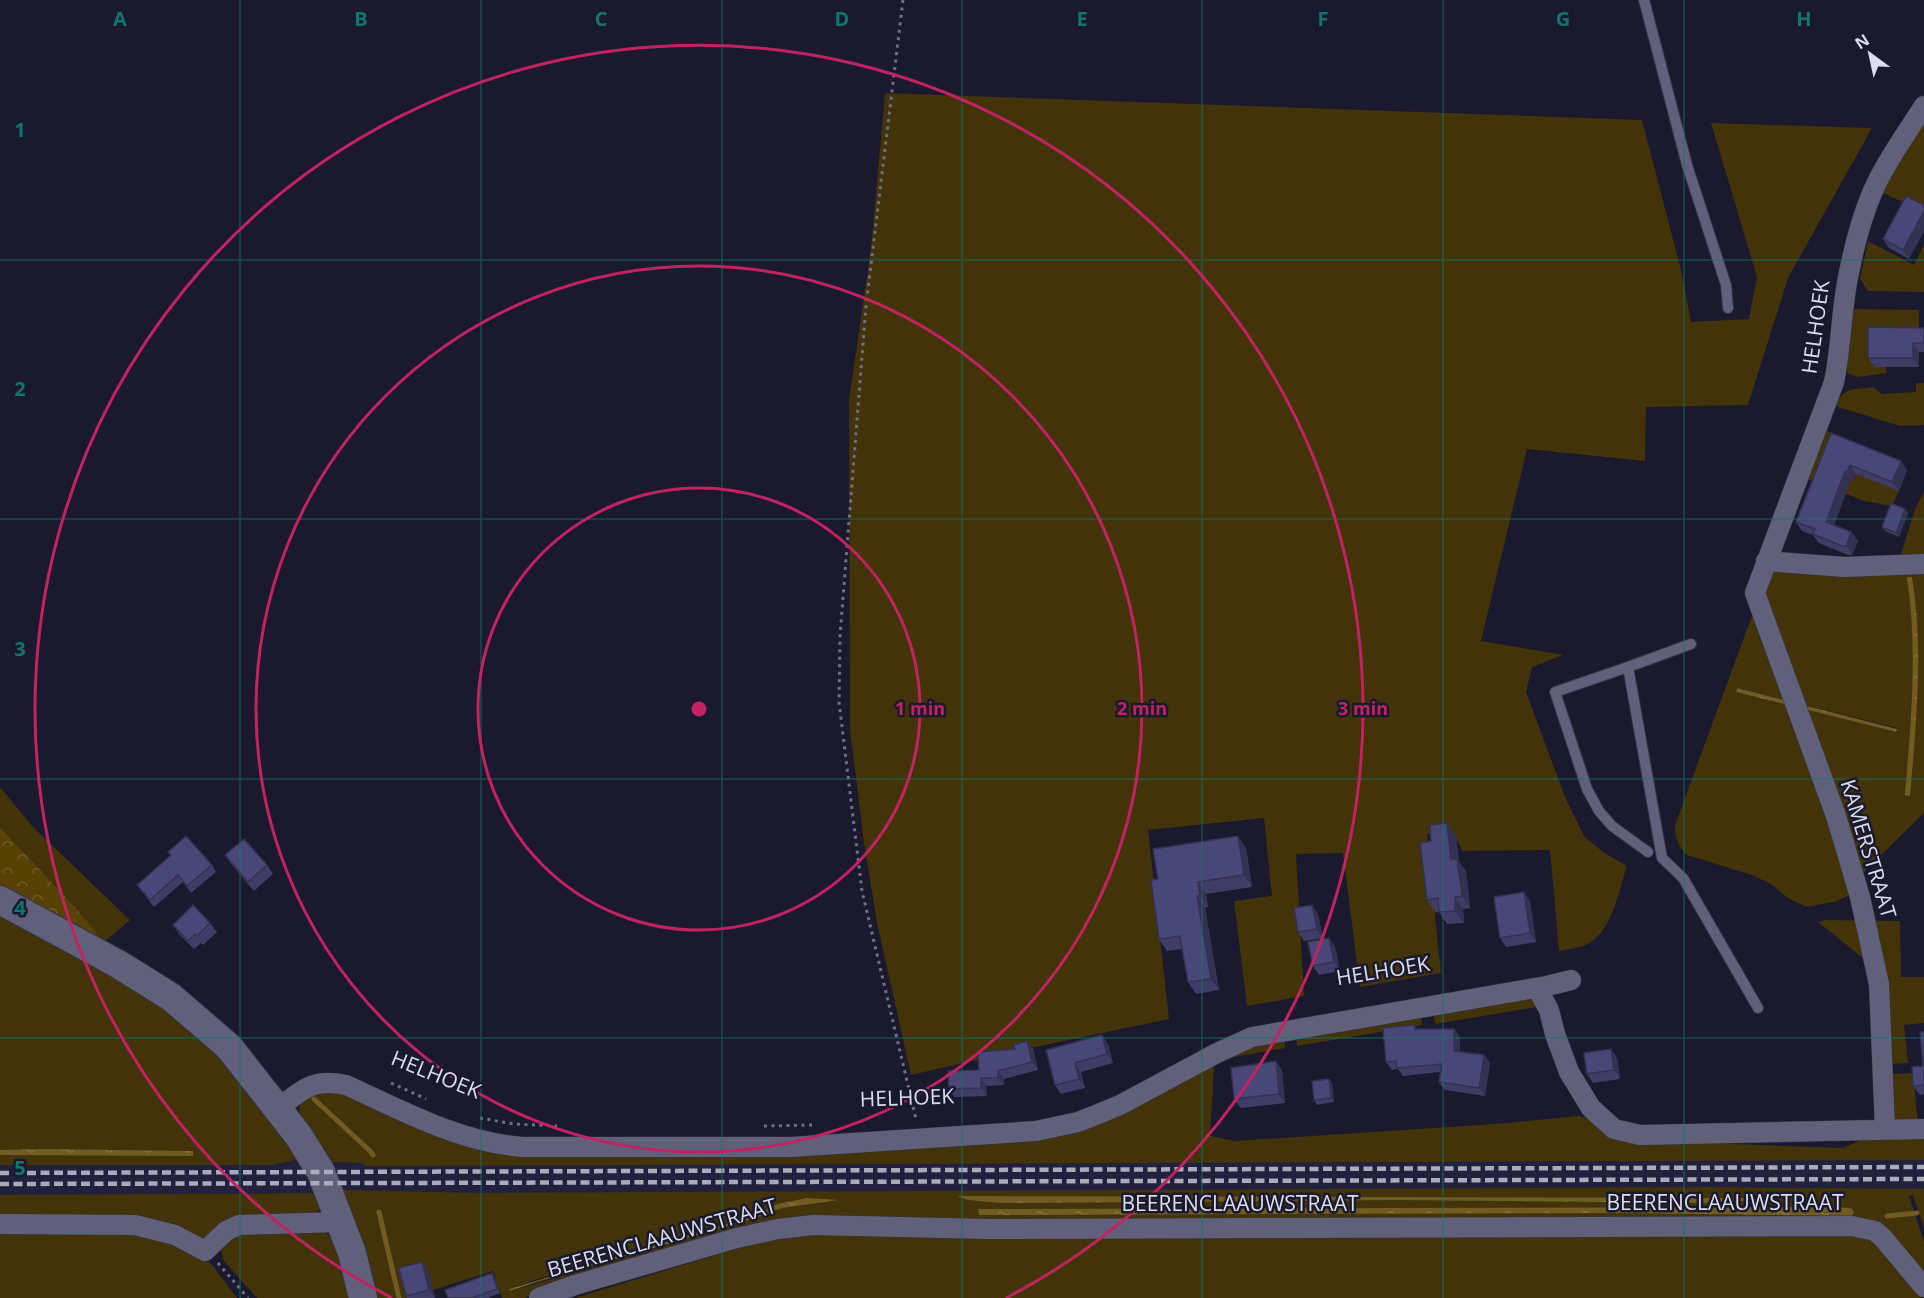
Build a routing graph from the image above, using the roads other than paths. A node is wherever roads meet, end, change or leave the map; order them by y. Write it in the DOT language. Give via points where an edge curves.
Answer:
graph roads {
  1 [pos="1644,0"];
  2 [pos="1924,106"];
  3 [pos="1728,308"];
  4 [pos="1766,561"];
  5 [pos="1924,564"];
  6 [pos="1755,593"];
  7 [pos="1691,644"];
  8 [pos="1628,667"];
  9 [pos="1648,852"];
  10 [pos="0,900"];
  11 [pos="1571,980"];
  12 [pos="1537,988"];
  13 [pos="1758,1008"];
  14 [pos="279,1108"];
  15 [pos="1885,1129"];
  16 [pos="1924,1129"];
  17 [pos="341,1222"];
  18 [pos="0,1224"];
  19 [pos="1924,1287"];
  20 [pos="363,1298"];
  21 [pos="539,1298"];
  1 -- 3 [label="lane" via="1687,165 1726,285"];
  2 -- 4 [label="street, HELHOEK" via="1884,170 1863,220 1849,269 1834,382"];
  4 -- 5 [label="street" via="1844,567"];
  4 -- 6 [label="street, HELHOEK"];
  6 -- 15 [label="street, KAMERSTRAAT" via="1836,816 1860,897 1879,984"];
  7 -- 8 [label="lane"];
  8 -- 9 [label="lane" via="1555,692 1587,789 1599,811 1612,826"];
  8 -- 13 [label="lane" via="1662,858 1683,878"];
  10 -- 14 [label="street" via="171,997 229,1047"];
  11 -- 12 [label="street, HELHOEK"];
  12 -- 14 [label="street, HELHOEK" via="1252,1037 1120,1105 1078,1122 1036,1131 791,1147 504,1146 455,1134 332,1082 308,1086"];
  12 -- 15 [label="street" via="1549,1010 1569,1072 1591,1108 1614,1129 1640,1135"];
  14 -- 17 [label="street" via="321,1172"];
  15 -- 16 [label="street"];
  17 -- 18 [label="street" via="239,1225 226,1231 205,1251 175,1235 135,1225"];
  17 -- 20 [label="street"];
  19 -- 21 [label="street, BEERENCLAAUWSTRAAT" via="1883,1238 1852,1226 989,1229 813,1225 737,1238"];
}
